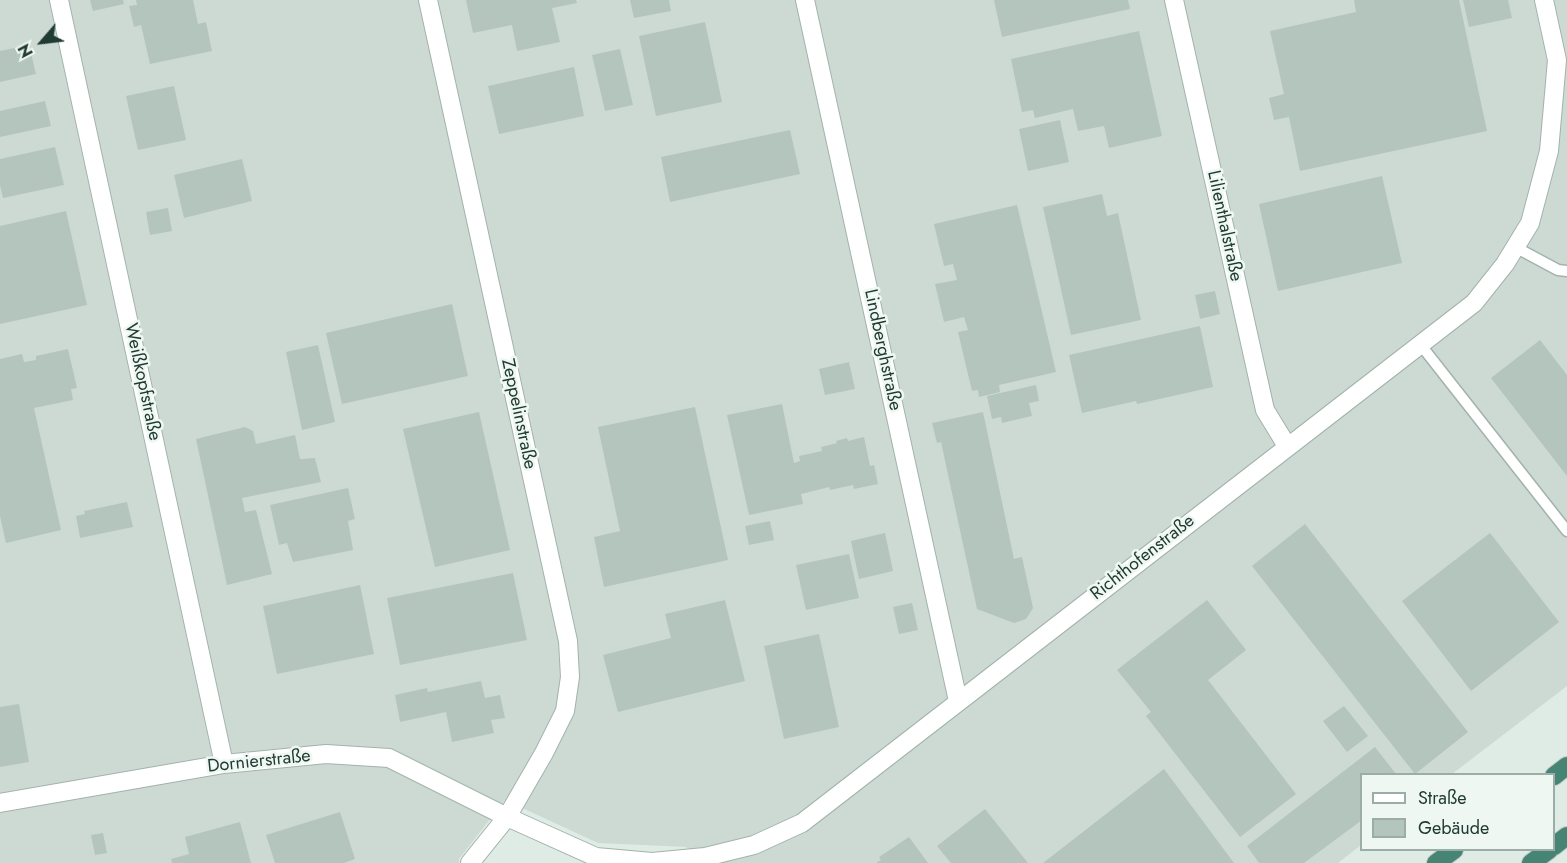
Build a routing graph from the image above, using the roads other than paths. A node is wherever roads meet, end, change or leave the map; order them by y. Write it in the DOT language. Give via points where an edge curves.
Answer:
graph roads {
  1 [pos="59,0"];
  2 [pos="428,0"];
  3 [pos="805,0"];
  4 [pos="1174,0"];
  5 [pos="1544,0"];
  6 [pos="1515,247"];
  7 [pos="1567,271"];
  8 [pos="1420,344"];
  9 [pos="1287,446"];
  10 [pos="1567,531"];
  11 [pos="958,701"];
  12 [pos="224,764"];
  13 [pos="1567,766"];
  14 [pos="1555,775"];
  15 [pos="0,803"];
  16 [pos="507,817"];
  17 [pos="1567,836"];
  18 [pos="1555,845"];
  19 [pos="1451,851"];
  20 [pos="1546,851"];
  21 [pos="470,863"];
  22 [pos="1436,863"];
  23 [pos="1531,863"];
  1 -- 12 [label="street, Weißkopfstraße"];
  2 -- 16 [label="street, Zeppelinstraße" via="568,641 570,677 565,711"];
  3 -- 11 [label="street, Lindberghstraße"];
  4 -- 9 [label="street, Lilienthalstraße" via="1265,411"];
  5 -- 6 [label="street, Richthofenstraße" via="1557,60 1550,151 1530,223"];
  6 -- 7 [label="lane"];
  6 -- 8 [label="street, Richthofenstraße" via="1474,303"];
  8 -- 9 [label="street, Richthofenstraße"];
  8 -- 10 [label="lane"];
  9 -- 11 [label="street, Richthofenstraße"];
  11 -- 16 [label="street, Richthofenstraße" via="802,823 754,846 705,857 652,862 596,856"];
  12 -- 15 [label="street, Dornierstraße"];
  12 -- 16 [label="street, Dornierstraße" via="326,754 389,758"];
  13 -- 14 [label="highway"];
  16 -- 21 [label="street, Zeppelinstraße"];
  17 -- 18 [label="highway"];
  19 -- 22 [label="highway"];
  20 -- 23 [label="highway"];
}
